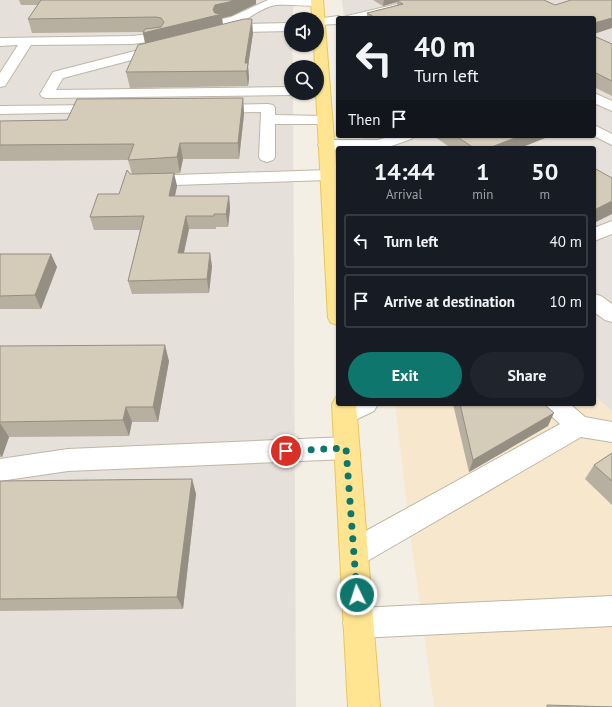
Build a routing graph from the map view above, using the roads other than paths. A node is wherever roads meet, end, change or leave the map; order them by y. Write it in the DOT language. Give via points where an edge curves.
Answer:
graph roads {
  1 [pos="427,0"];
  2 [pos="317,2"];
  3 [pos="317,12"];
  4 [pos="365,16"];
  5 [pos="336,20"];
  6 [pos="324,24"];
  7 [pos="284,27"];
  8 [pos="28,41"];
  9 [pos="0,42"];
  10 [pos="0,83"];
  11 [pos="284,90"];
  12 [pos="596,98"];
  13 [pos="322,100"];
  14 [pos="612,106"];
  15 [pos="118,109"];
  16 [pos="197,109"];
  17 [pos="0,110"];
  18 [pos="268,119"];
  19 [pos="325,120"];
  20 [pos="596,131"];
  21 [pos="401,138"];
  22 [pos="405,138"];
  23 [pos="612,140"];
  24 [pos="326,145"];
  25 [pos="414,146"];
  26 [pos="267,156"];
  27 [pos="328,175"];
  28 [pos="139,181"];
  29 [pos="335,222"];
  30 [pos="612,227"];
  31 [pos="596,234"];
  32 [pos="336,254"];
  33 [pos="596,303"];
  34 [pos="612,315"];
  35 [pos="556,406"];
  36 [pos="352,408"];
  37 [pos="578,426"];
  38 [pos="612,432"];
  39 [pos="346,448"];
  40 [pos="0,470"];
  41 [pos="354,553"];
  42 [pos="612,611"];
  43 [pos="358,623"];
  44 [pos="364,707"];
  1 -- 4 [label="lane"];
  2 -- 3 [label="main road"];
  2 -- 7 [label="lane" via="273,2 210,31"];
  5 -- 6 [label="lane"];
  8 -- 9 [label="lane"];
  8 -- 10 [label="lane"];
  8 -- 11 [label="lane" via="172,40 58,75 47,94"];
  12 -- 14 [label="lane"];
  13 -- 19 [label="main road"];
  15 -- 17 [label="lane"];
  16 -- 18 [label="lane" via="268,108"];
  18 -- 19 [label="lane"];
  18 -- 26 [label="lane"];
  19 -- 24 [label="main road"];
  20 -- 23 [label="lane"];
  21 -- 24 [label="lane" via="380,145"];
  22 -- 25 [label="lane"];
  24 -- 27 [label="main road"];
  27 -- 28 [label="lane"];
  27 -- 29 [label="main road"];
  29 -- 32 [label="main road"];
  30 -- 31 [label="lane"];
  33 -- 34 [label="lane"];
  35 -- 37 [label="lane"];
  36 -- 39 [label="main road"];
  37 -- 38 [label="lane"];
  37 -- 41 [label="lane"];
  39 -- 40 [label="lane" via="68,460"];
  39 -- 41 [label="main road"];
  41 -- 43 [label="main road"];
  42 -- 43 [label="lane"];
  43 -- 44 [label="main road"];
}
